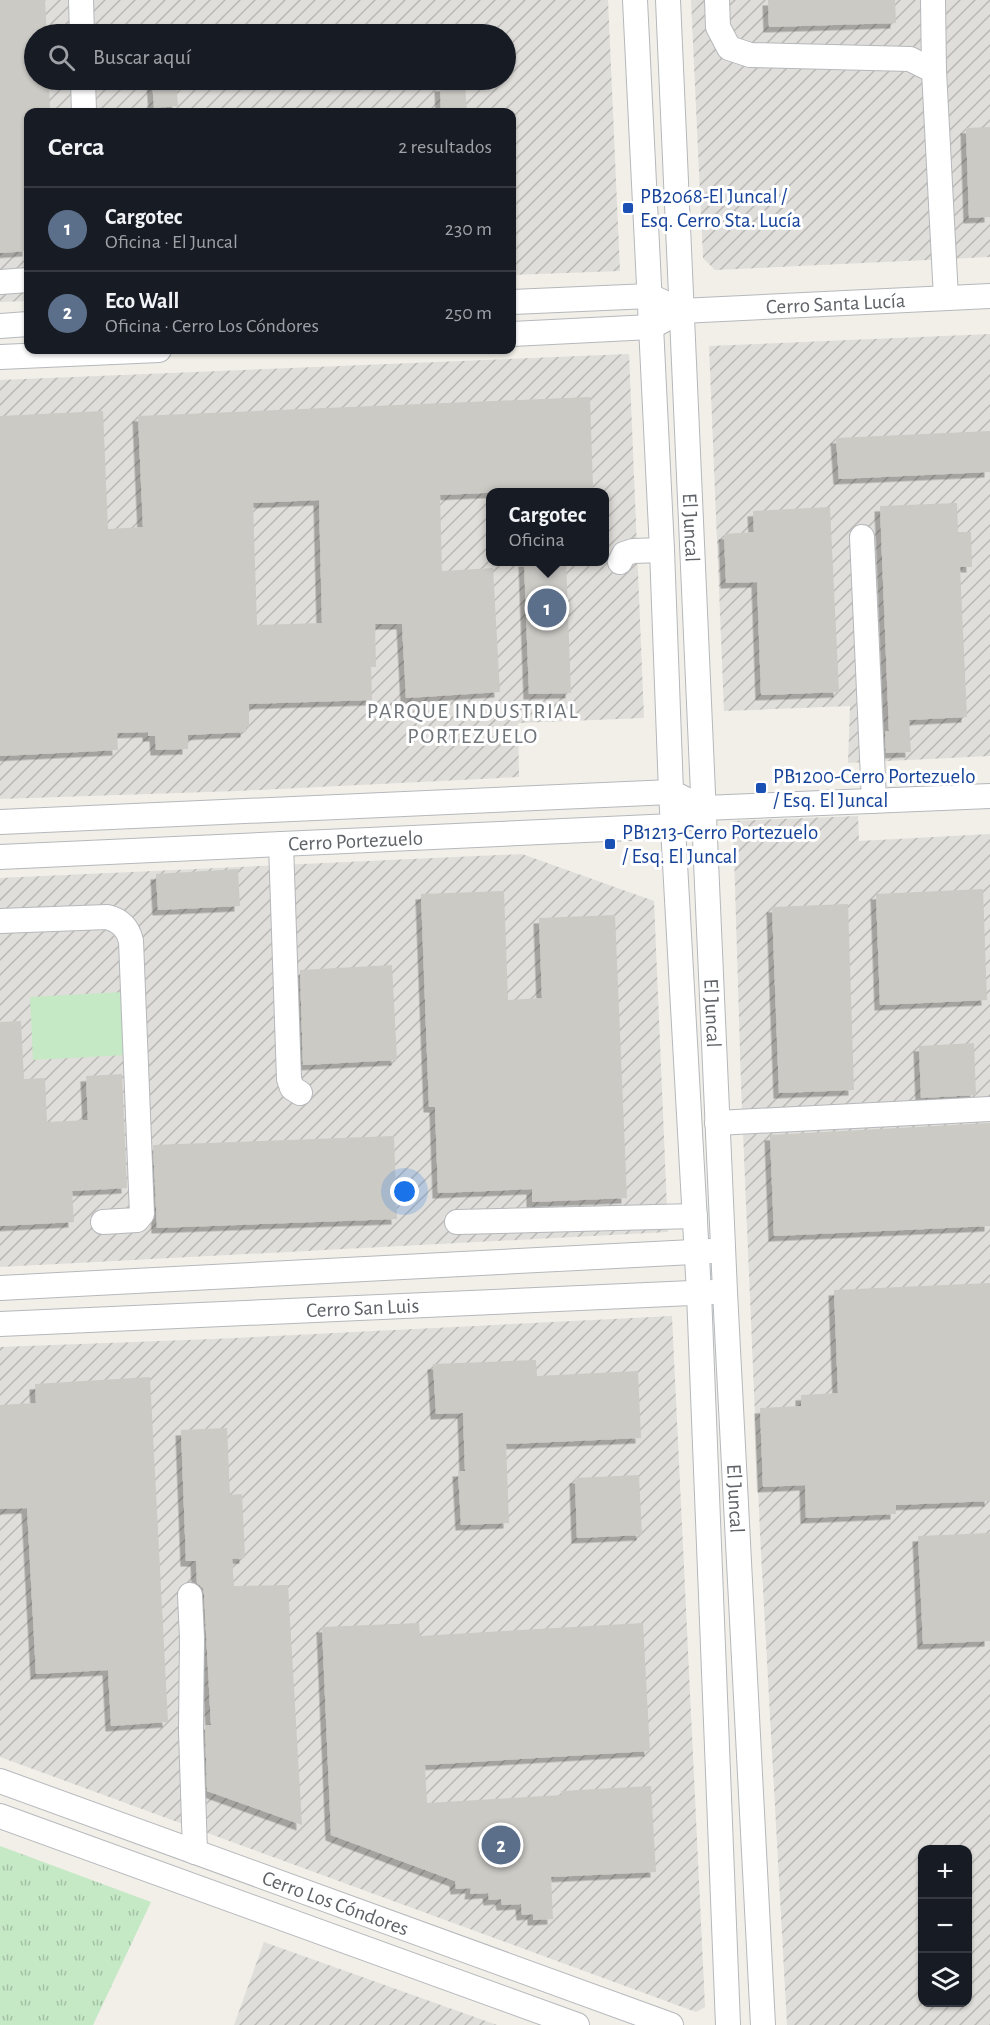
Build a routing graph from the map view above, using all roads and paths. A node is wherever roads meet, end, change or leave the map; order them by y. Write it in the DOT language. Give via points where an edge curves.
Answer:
graph roads {
  1 [pos="81,0"];
  2 [pos="635,0"];
  3 [pos="668,0"];
  4 [pos="717,0"];
  5 [pos="933,0"];
  6 [pos="82,24"];
  7 [pos="934,71"];
  8 [pos="83,90"];
  9 [pos="84,108"];
  10 [pos="24,280"];
  11 [pos="0,282"];
  12 [pos="650,296"];
  13 [pos="990,296"];
  14 [pos="946,298"];
  15 [pos="516,302"];
  16 [pos="681,311"];
  17 [pos="24,324"];
  18 [pos="0,326"];
  19 [pos="651,327"];
  20 [pos="516,334"];
  21 [pos="68,354"];
  22 [pos="0,357"];
  23 [pos="862,537"];
  24 [pos="663,550"];
  25 [pos="620,562"];
  26 [pos="671,792"];
  27 [pos="990,796"];
  28 [pos="874,801"];
  29 [pos="704,808"];
  30 [pos="0,822"];
  31 [pos="673,826"];
  32 [pos="281,844"];
  33 [pos="0,856"];
  34 [pos="0,921"];
  35 [pos="300,1093"];
  36 [pos="990,1109"];
  37 [pos="717,1123"];
  38 [pos="695,1216"];
  39 [pos="103,1222"];
  40 [pos="457,1222"];
  41 [pos="723,1250"];
  42 [pos="697,1251"];
  43 [pos="0,1288"];
  44 [pos="725,1292"];
  45 [pos="699,1293"];
  46 [pos="0,1324"];
  47 [pos="190,1595"];
  48 [pos="0,1781"];
  49 [pos="0,1816"];
  50 [pos="195,1852"];
  51 [pos="577,2025"];
  52 [pos="671,2025"];
  53 [pos="728,2025"];
  54 [pos="763,2025"];
  1 -- 6 [label="street"];
  2 -- 12 [label="street, El Juncal"];
  3 -- 16 [label="street, El Juncal"];
  4 -- 7 [label="street" via="718,27 729,48 750,55 910,59"];
  5 -- 7 [label="street"];
  7 -- 14 [label="street"];
  8 -- 9 [label="street"];
  10 -- 11 [label="street"];
  12 -- 15 [label="street, Cerro Santa Lucía"];
  12 -- 16 [label="street, Cerro Santa Lucía"];
  12 -- 19 [label="street, El Juncal"];
  13 -- 14 [label="street, Cerro Santa Lucía"];
  14 -- 16 [label="street, Cerro Santa Lucía"];
  16 -- 19 [label="street, Cerro Santa Lucía"];
  16 -- 29 [label="street, El Juncal"];
  17 -- 18 [label="street"];
  19 -- 20 [label="street, Cerro Santa Lucía"];
  19 -- 24 [label="street, El Juncal"];
  21 -- 22 [label="street"];
  23 -- 28 [label="street"];
  24 -- 25 [label="street" via="633,551 624,554"];
  24 -- 26 [label="street, El Juncal"];
  26 -- 29 [label="street, Cerro Portezuelo"];
  26 -- 30 [label="street, Cerro Portezuelo"];
  26 -- 31 [label="street, El Juncal"];
  27 -- 28 [label="street, Cerro Portezuelo"];
  28 -- 29 [label="street, Cerro Portezuelo"];
  29 -- 31 [label="street, Cerro Portezuelo"];
  29 -- 37 [label="street, El Juncal"];
  31 -- 32 [label="street, Cerro Portezuelo"];
  31 -- 38 [label="street, El Juncal"];
  32 -- 33 [label="street, Cerro Portezuelo"];
  32 -- 35 [label="street" via="289,1079 292,1088"];
  34 -- 39 [label="street" via="107,917 118,921 129,933 142,1214 134,1221"];
  36 -- 37 [label="street"];
  37 -- 41 [label="street, El Juncal"];
  38 -- 40 [label="street"];
  38 -- 42 [label="street, El Juncal"];
  41 -- 42 [label="street, Cerro San Luis"];
  41 -- 44 [label="street, El Juncal"];
  42 -- 43 [label="street, Cerro San Luis"];
  42 -- 45 [label="street, El Juncal"];
  44 -- 45 [label="street, Cerro San Luis"];
  44 -- 54 [label="street, El Juncal"];
  45 -- 46 [label="street, Cerro San Luis"];
  45 -- 53 [label="street, El Juncal"];
  47 -- 50 [label="street"];
  48 -- 50 [label="street, Cerro Los Cóndores"];
  49 -- 51 [label="street, Cerro Los Cóndores"];
  50 -- 52 [label="street, Cerro Los Cóndores"];
}
